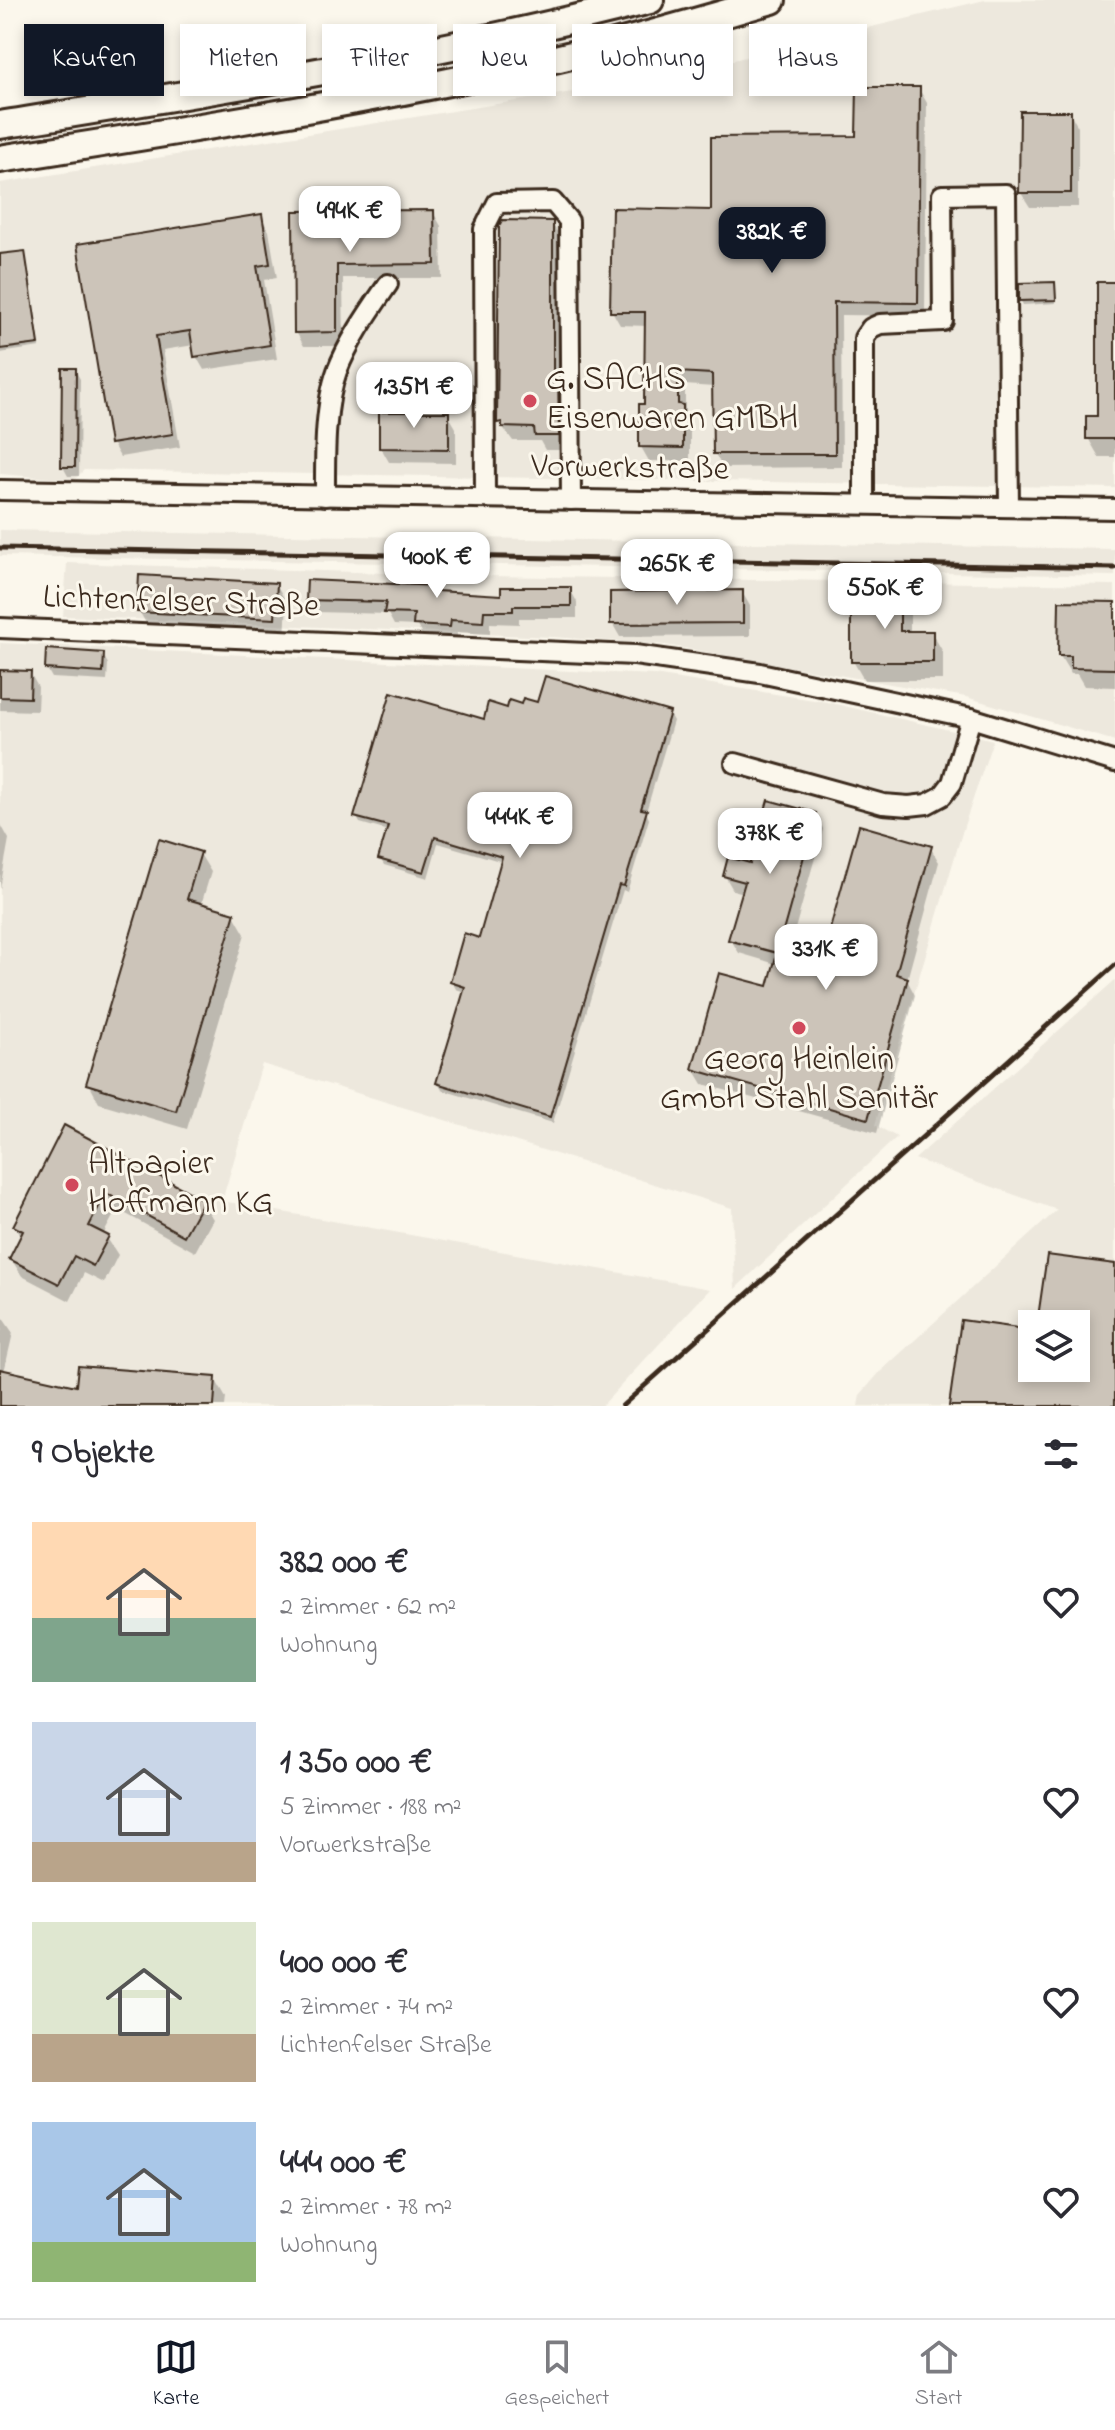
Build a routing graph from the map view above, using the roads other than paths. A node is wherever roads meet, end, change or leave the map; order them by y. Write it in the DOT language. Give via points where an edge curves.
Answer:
graph roads {
  1 [pos="650,0"];
  2 [pos="772,0"];
  3 [pos="0,125"];
  4 [pos="0,159"];
  5 [pos="388,284"];
  6 [pos="0,490"];
  7 [pos="325,496"];
  8 [pos="485,498"];
  9 [pos="571,500"];
  10 [pos="864,504"];
  11 [pos="1009,507"];
  12 [pos="1115,509"];
  13 [pos="0,628"];
  14 [pos="971,718"];
  15 [pos="1115,762"];
  16 [pos="735,763"];
  1 -- 3 [label="highway" via="391,60"];
  2 -- 4 [label="highway" via="551,60 393,93"];
  5 -- 7 [label="street" via="361,323 337,373 326,433"];
  6 -- 7 [label="street, Vorwerkstraße"];
  7 -- 8 [label="street, Vorwerkstraße"];
  8 -- 9 [label="street, Vorwerkstraße"];
  8 -- 9 [label="street" via="484,229 497,203 553,202 569,221"];
  9 -- 10 [label="street, Vorwerkstraße"];
  10 -- 11 [label="street, Vorwerkstraße"];
  10 -- 11 [label="street" via="864,338 880,324 943,321 942,195 1006,194"];
  11 -- 12 [label="street, Vorwerkstraße"];
  13 -- 14 [label="street, Lichtenfelser Straße" via="635,655 760,673"];
  14 -- 15 [label="street, Lichtenfelser Straße"];
  14 -- 16 [label="street" via="952,783 927,804 883,804"];
}
